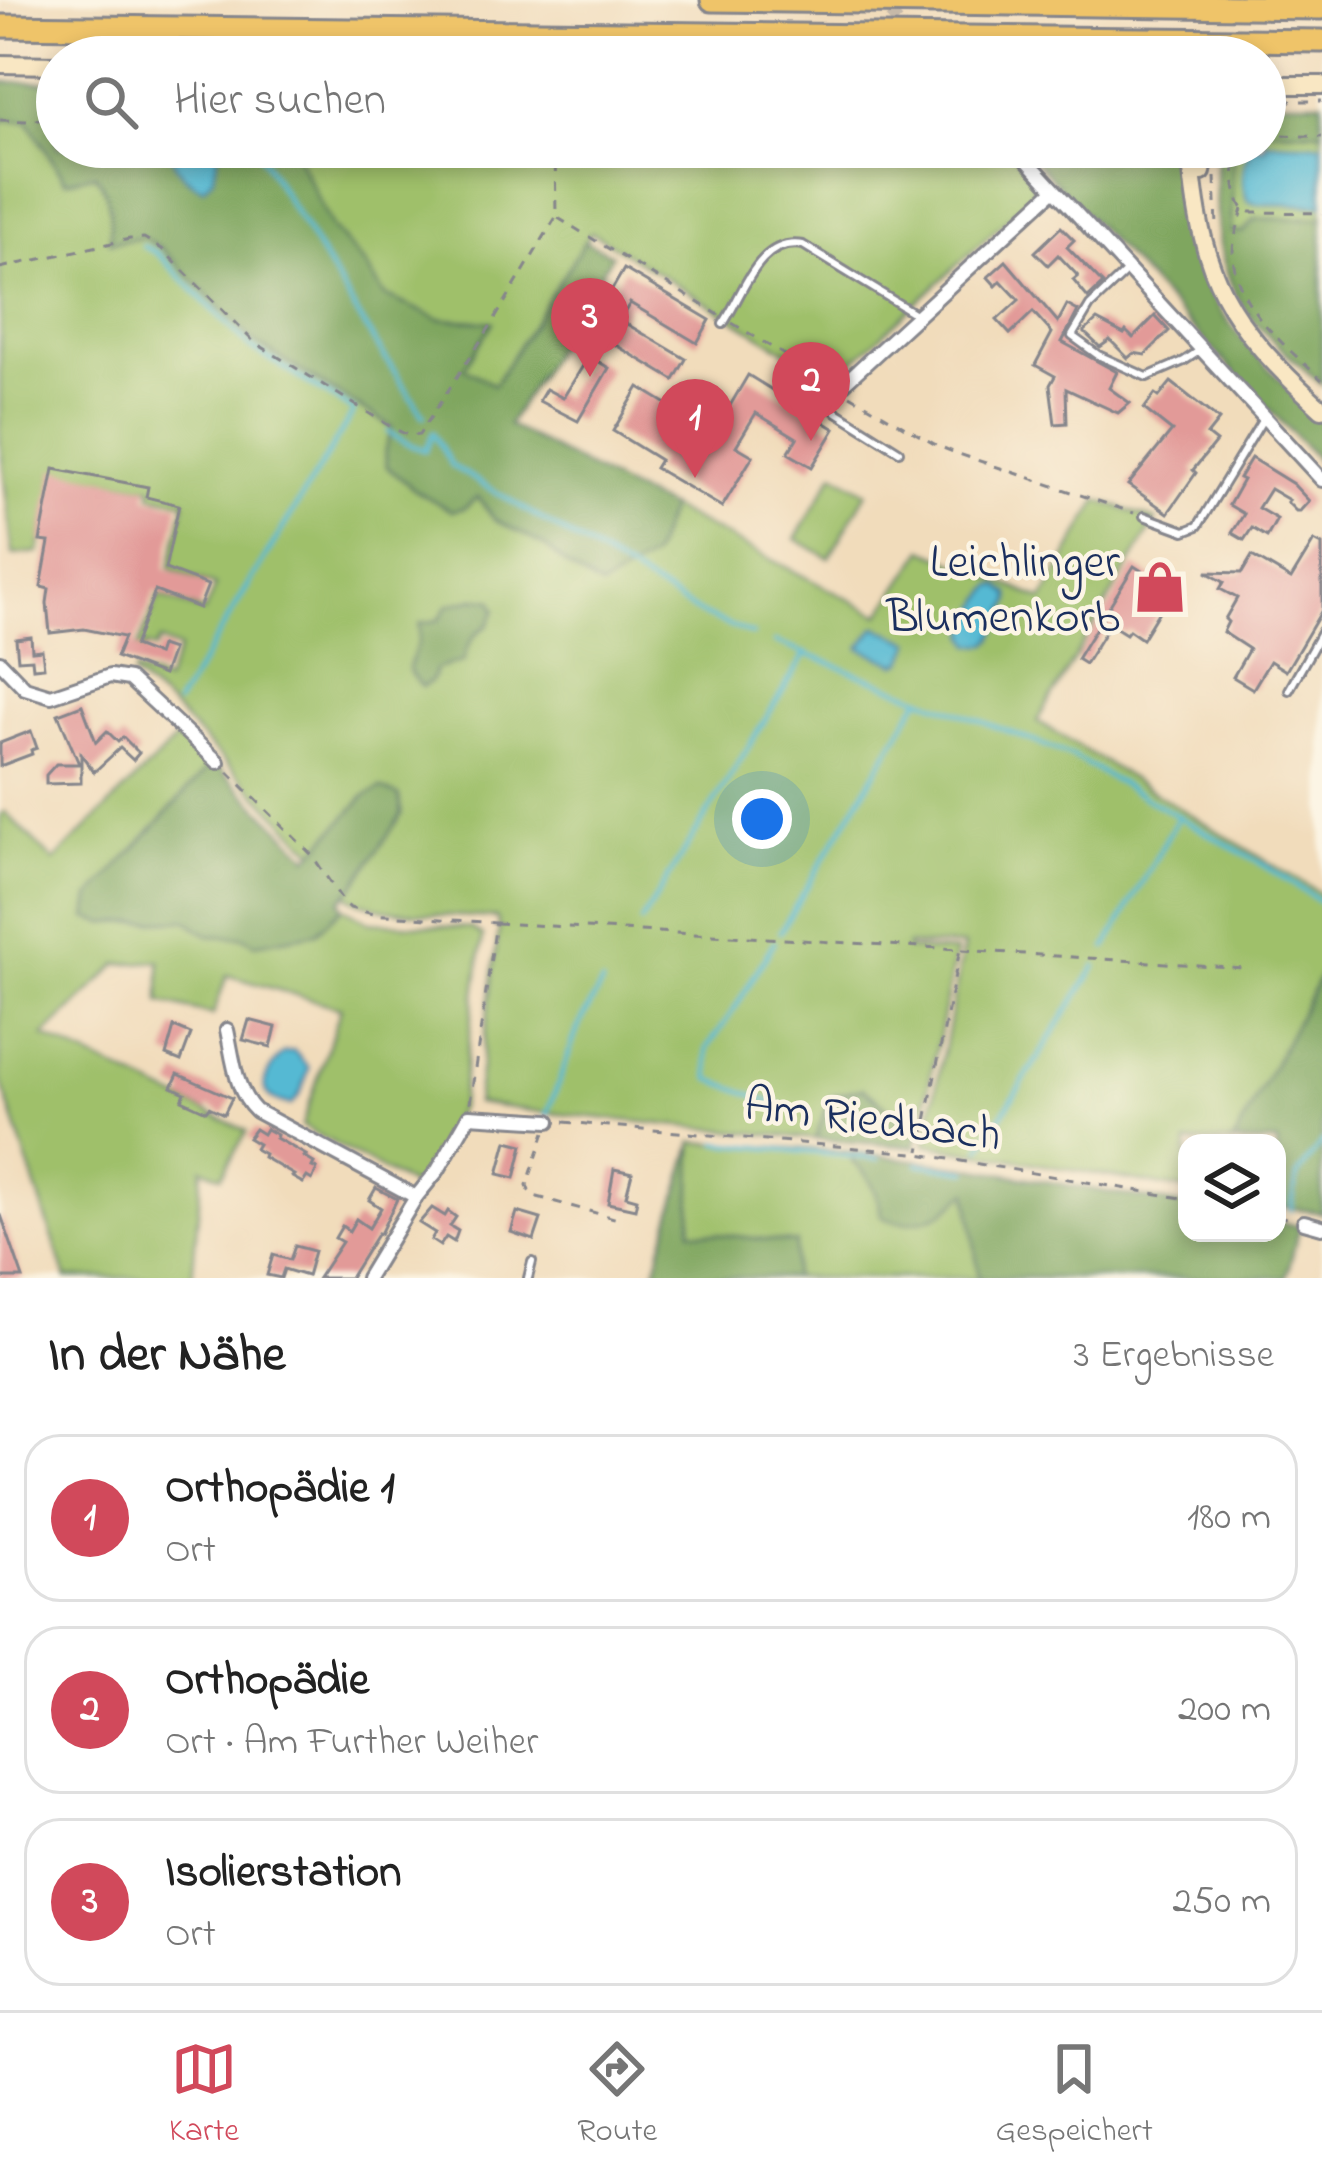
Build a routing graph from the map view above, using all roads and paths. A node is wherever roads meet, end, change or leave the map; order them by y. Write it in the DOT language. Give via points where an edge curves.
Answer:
graph roads {
  1 [pos="712,0"];
  2 [pos="1322,8"];
  3 [pos="0,26"];
  4 [pos="881,36"];
  5 [pos="1286,41"];
  6 [pos="1322,41"];
  7 [pos="0,64"];
  8 [pos="36,65"];
  9 [pos="1286,85"];
  10 [pos="1322,85"];
  11 [pos="1286,101"];
  12 [pos="1322,101"];
  13 [pos="0,120"];
  14 [pos="36,120"];
  15 [pos="1286,135"];
  16 [pos="1322,136"];
  17 [pos="555,168"];
  18 [pos="1034,168"];
  19 [pos="1192,168"];
  20 [pos="1209,168"];
  21 [pos="1236,168"];
  22 [pos="1054,190"];
  23 [pos="1244,209"];
  24 [pos="1322,213"];
  25 [pos="1210,236"];
  26 [pos="1225,259"];
  27 [pos="0,268"];
  28 [pos="1128,269"];
  29 [pos="1246,293"];
  30 [pos="917,315"];
  31 [pos="723,324"];
  32 [pos="1202,350"];
  33 [pos="1322,380"];
  34 [pos="839,388"];
  35 [pos="1322,409"];
  36 [pos="1264,418"];
  37 [pos="898,451"];
  38 [pos="1322,479"];
  39 [pos="1144,516"];
  40 [pos="1322,632"];
  41 [pos="0,662"];
  42 [pos="1288,689"];
  43 [pos="218,762"];
  44 [pos="496,923"];
  45 [pos="960,950"];
  46 [pos="1245,968"];
  47 [pos="227,1030"];
  48 [pos="469,1116"];
  49 [pos="549,1120"];
  50 [pos="920,1154"];
  51 [pos="416,1197"];
  52 [pos="1178,1197"];
  53 [pos="1286,1218"];
  54 [pos="618,1219"];
  55 [pos="1304,1222"];
  56 [pos="1322,1226"];
  57 [pos="532,1262"];
  58 [pos="367,1278"];
  59 [pos="528,1278"];
  1 -- 2 [label="highway"];
  3 -- 4 [label="highway"];
  5 -- 6 [label="highway"];
  7 -- 8 [label="main road"];
  9 -- 10 [label="main road"];
  11 -- 12 [label="path"];
  13 -- 14 [label="path"];
  15 -- 16 [label="path"];
  17 -- 27 [label="path" via="556,217 419,435 393,428 254,342 143,238"];
  18 -- 22 [label="street"];
  19 -- 25 [label="main road" via="1196,212"];
  20 -- 25 [label="main road"];
  20 -- 25 [label="path"];
  21 -- 23 [label="path"];
  22 -- 28 [label="street"];
  22 -- 30 [label="street"];
  23 -- 24 [label="path"];
  23 -- 29 [label="path" via="1233,257"];
  25 -- 35 [label="main road" via="1210,269 1240,324"];
  26 -- 29 [label="path"];
  28 -- 32 [label="street"];
  28 -- 32 [label="lane" via="1072,336 1147,377"];
  29 -- 33 [label="path"];
  30 -- 31 [label="lane" via="789,243 764,256"];
  30 -- 34 [label="street"];
  32 -- 36 [label="street"];
  34 -- 37 [label="lane" via="824,404"];
  36 -- 38 [label="street"];
  36 -- 39 [label="lane" via="1198,526 1186,531"];
  40 -- 42 [label="lane"];
  41 -- 43 [label="street" via="25,688 51,696 110,676 129,679"];
  43 -- 44 [label="path" via="312,855 350,908"];
  44 -- 45 [label="path"];
  44 -- 48 [label="path"];
  45 -- 46 [label="path"];
  45 -- 50 [label="path"];
  47 -- 51 [label="street" via="240,1087 256,1111"];
  48 -- 49 [label="street"];
  48 -- 51 [label="street"];
  49 -- 50 [label="path, Am Riedbach"];
  49 -- 54 [label="path" via="529,1191"];
  50 -- 52 [label="path, Am Riedbach"];
  51 -- 58 [label="street"];
  53 -- 55 [label="path"];
  55 -- 56 [label="street"];
  57 -- 59 [label="lane"];
}
